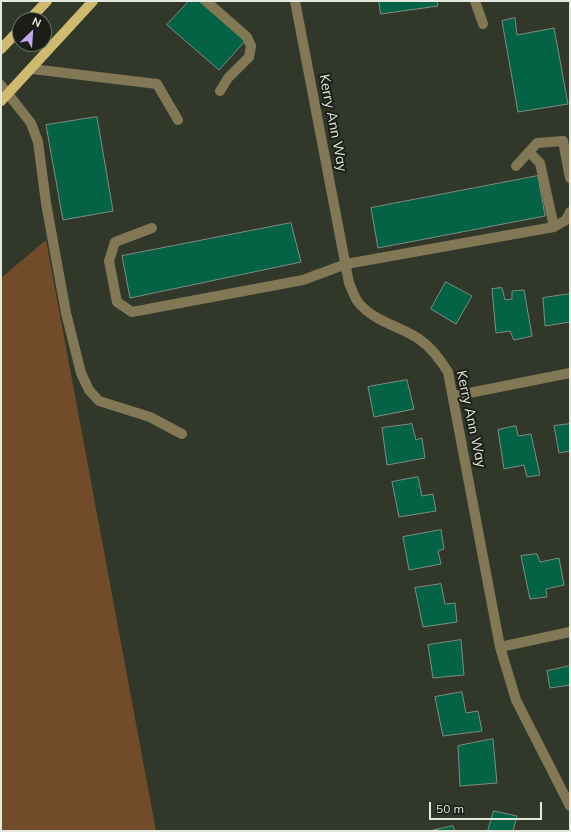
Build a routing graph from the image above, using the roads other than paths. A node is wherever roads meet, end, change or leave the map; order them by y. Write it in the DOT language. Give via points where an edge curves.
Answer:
graph roads {
  1 [pos="47,1"];
  2 [pos="93,1"];
  3 [pos="206,1"];
  4 [pos="295,1"];
  5 [pos="475,1"];
  6 [pos="37,12"];
  7 [pos="483,24"];
  8 [pos="12,37"];
  9 [pos="1,48"];
  10 [pos="32,69"];
  11 [pos="5,89"];
  12 [pos="220,91"];
  13 [pos="1,101"];
  14 [pos="178,120"];
  15 [pos="529,152"];
  16 [pos="516,166"];
  17 [pos="570,178"];
  18 [pos="570,212"];
  19 [pos="554,227"];
  20 [pos="152,228"];
  21 [pos="346,264"];
  22 [pos="570,373"];
  23 [pos="454,396"];
  24 [pos="182,434"];
  25 [pos="570,632"];
  26 [pos="500,647"];
  27 [pos="570,806"];
  1 -- 6 [label="main road"];
  2 -- 10 [label="main road"];
  3 -- 12 [label="street" via="246,37 251,46 249,57 228,78"];
  4 -- 21 [label="street, Kerry Ann Way"];
  5 -- 7 [label="street"];
  8 -- 9 [label="main road"];
  10 -- 11 [label="main road"];
  10 -- 14 [label="street" via="156,84"];
  11 -- 13 [label="main road"];
  11 -- 24 [label="street" via="32,123 38,142 66,313 81,373 89,390 99,401 150,417"];
  15 -- 16 [label="street"];
  15 -- 17 [label="street" via="537,144 564,141"];
  15 -- 19 [label="street" via="540,163"];
  18 -- 19 [label="street" via="566,220"];
  19 -- 21 [label="street"];
  20 -- 21 [label="street" via="115,242 109,261 117,302 132,312 303,280"];
  21 -- 23 [label="street, Kerry Ann Way" via="349,282 358,301 378,318 419,339 434,351 448,372"];
  22 -- 23 [label="street"];
  23 -- 26 [label="street, Kerry Ann Way"];
  25 -- 26 [label="street"];
  26 -- 27 [label="street, Kerry Ann Way" via="516,700"];
}
